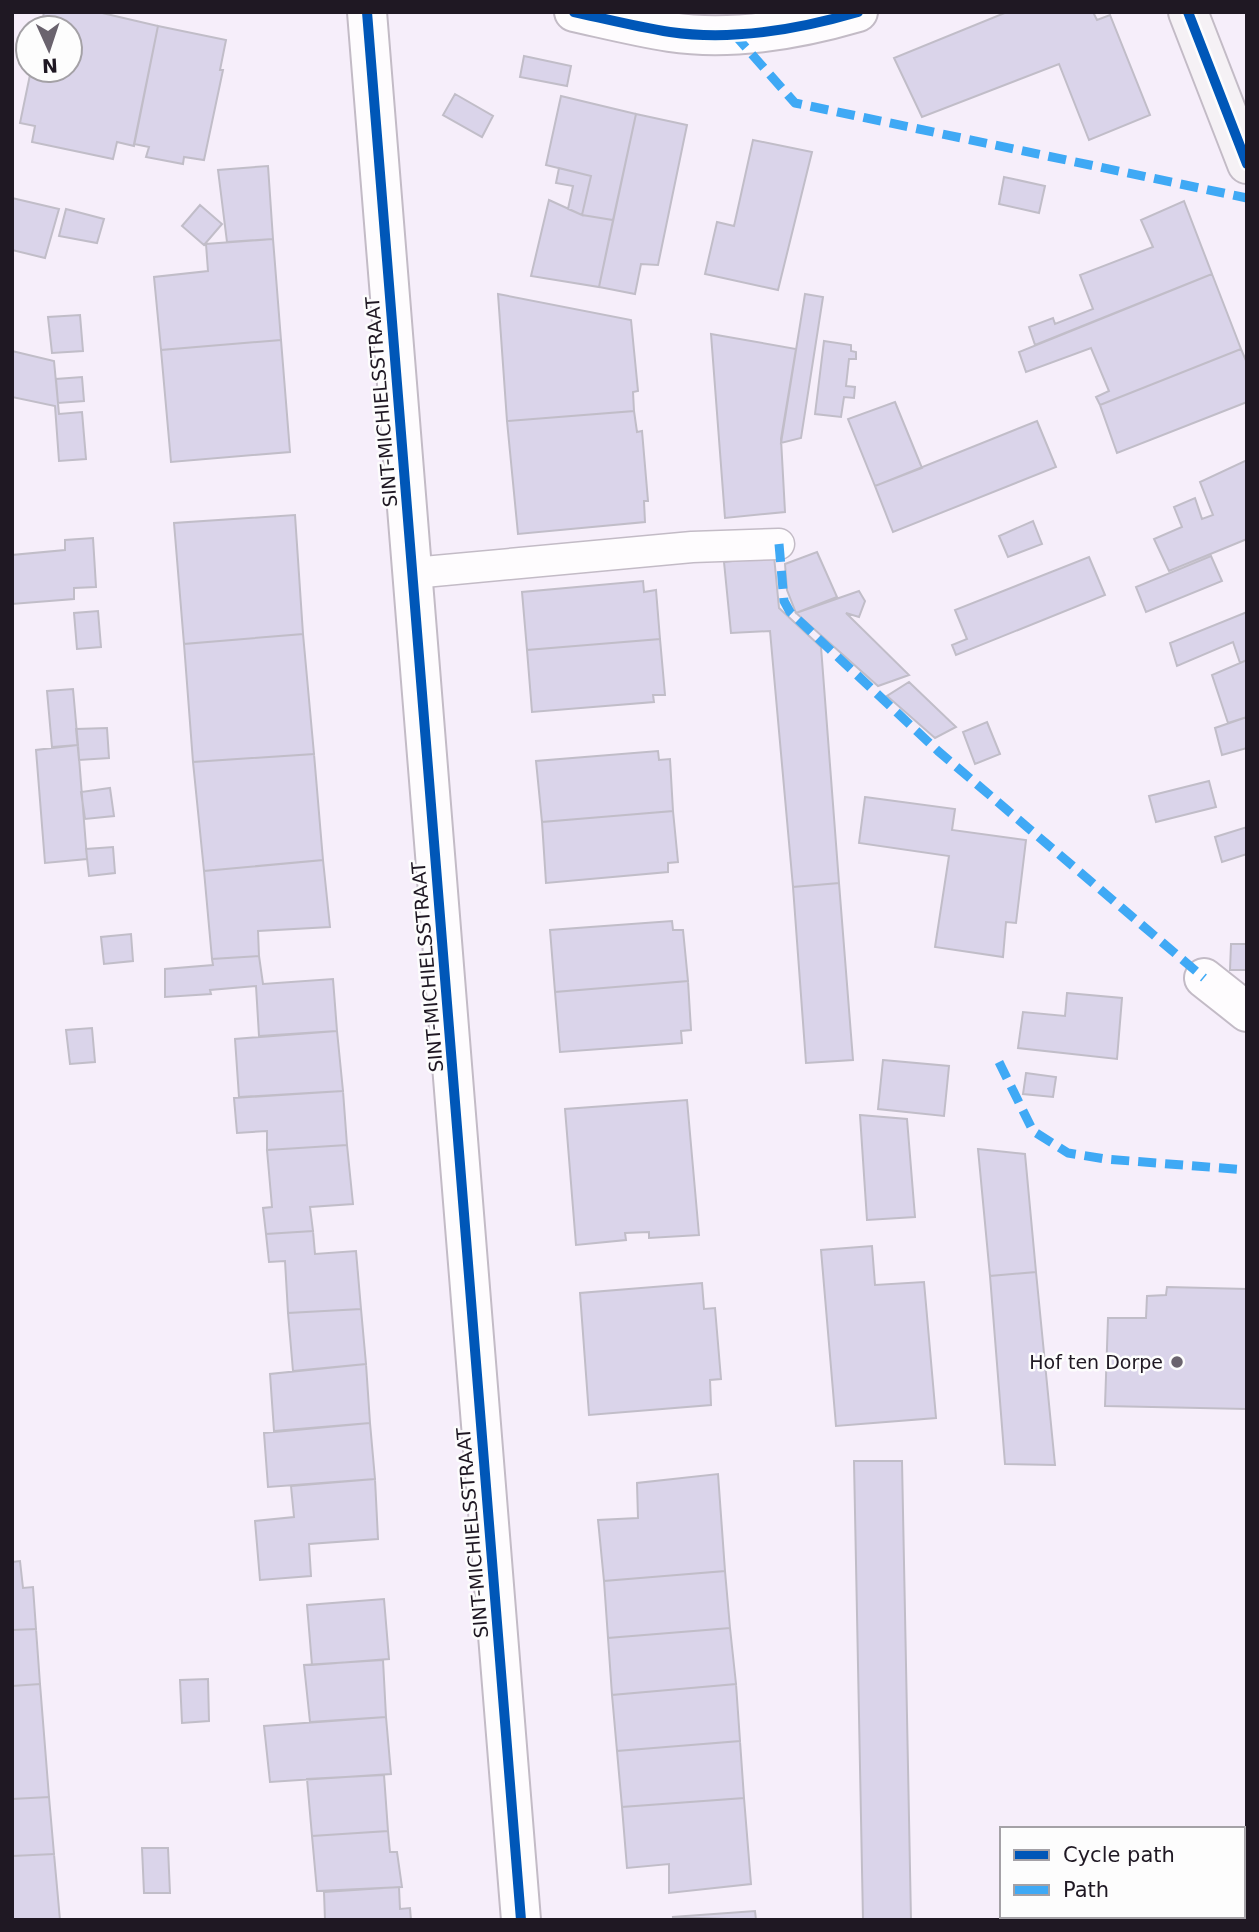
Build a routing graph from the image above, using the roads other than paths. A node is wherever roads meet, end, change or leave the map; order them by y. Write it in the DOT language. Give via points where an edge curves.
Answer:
graph roads {
  1 [pos="367,12"];
  2 [pos="574,12"];
  3 [pos="858,12"];
  4 [pos="1188,12"];
  5 [pos="1247,164"];
  6 [pos="779,544"];
  7 [pos="412,573"];
  8 [pos="1204,978"];
  9 [pos="1247,1012"];
  10 [pos="521,1920"];
  1 -- 7 [label="street, SINT-MICHIELSSTRAAT"];
  2 -- 3 [label="street" via="673,32 734,34"];
  4 -- 5 [label="street"];
  6 -- 7 [label="lane" via="692,547"];
  7 -- 10 [label="street, SINT-MICHIELSSTRAAT"];
  8 -- 9 [label="street"];
}
